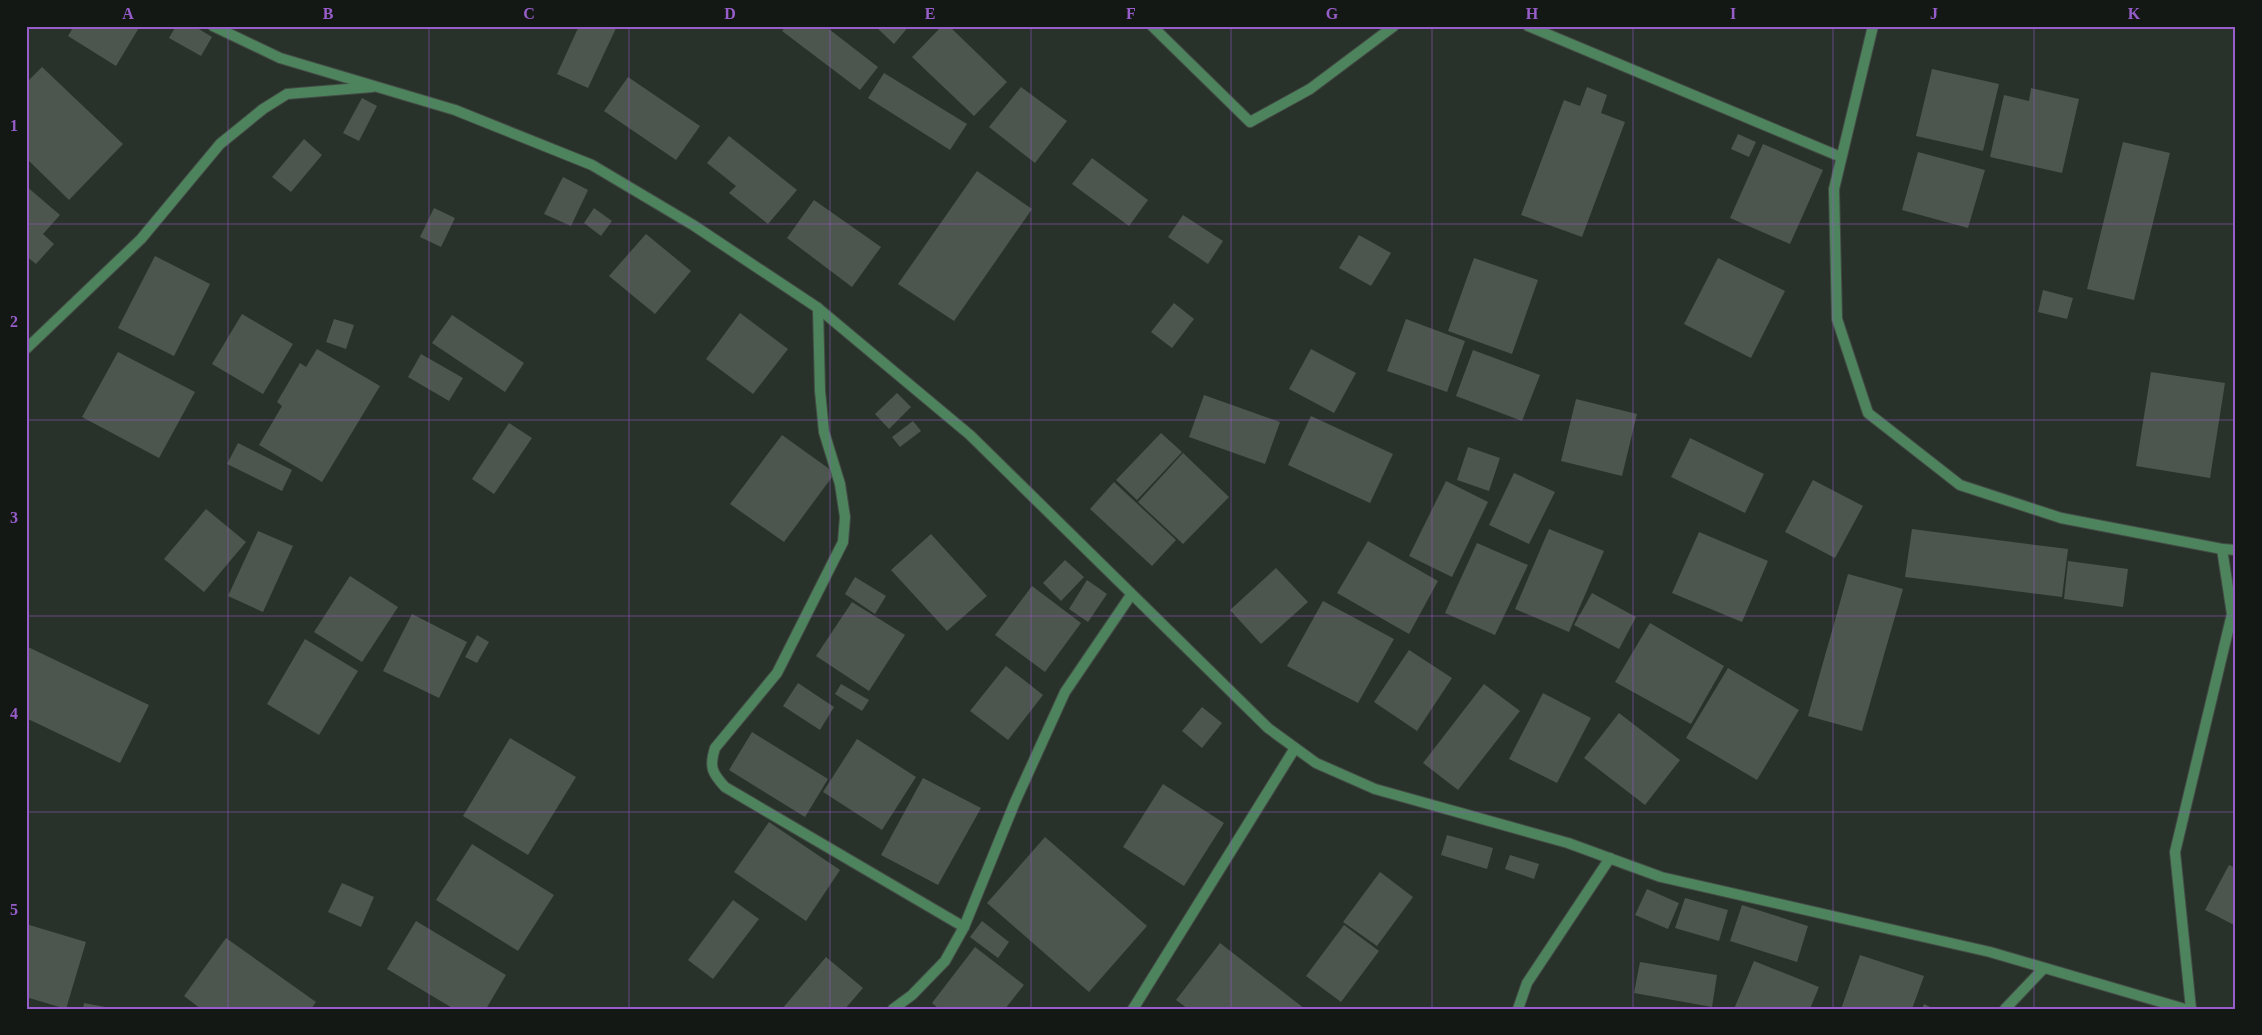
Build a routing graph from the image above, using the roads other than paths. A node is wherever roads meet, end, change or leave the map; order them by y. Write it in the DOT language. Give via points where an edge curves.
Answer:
graph roads {
  1 [pos="213,26"];
  2 [pos="1152,26"];
  3 [pos="1394,26"];
  4 [pos="1528,26"];
  5 [pos="1874,26"];
  6 [pos="378,86"];
  7 [pos="1841,157"];
  8 [pos="818,308"];
  9 [pos="26,349"];
  10 [pos="2222,549"];
  11 [pos="2236,550"];
  12 [pos="1131,595"];
  13 [pos="1295,748"];
  14 [pos="1610,858"];
  15 [pos="964,927"];
  16 [pos="2044,968"];
  17 [pos="893,1009"];
  18 [pos="1133,1009"];
  19 [pos="1518,1009"];
  20 [pos="2005,1009"];
  21 [pos="2185,1009"];
  22 [pos="2191,1009"];
  1 -- 6 [label="street" via="280,58"];
  2 -- 3 [label="street" via="1250,122 1310,89"];
  4 -- 7 [label="street"];
  5 -- 7 [label="street"];
  6 -- 8 [label="street" via="456,110 592,165 693,224"];
  6 -- 9 [label="street" via="287,94 263,109 220,144 141,239"];
  7 -- 10 [label="street" via="1834,189 1838,320 1868,413 1960,485 2061,518"];
  8 -- 12 [label="street" via="970,435"];
  8 -- 15 [label="street" via="824,432 840,484 845,517 843,542 777,673 715,748 710,763 713,775 725,787"];
  10 -- 11 [label="street"];
  10 -- 22 [label="street" via="2232,614 2175,852"];
  12 -- 13 [label="street" via="1268,728"];
  12 -- 15 [label="street" via="1065,692 1015,802"];
  13 -- 14 [label="street" via="1316,763 1375,789 1568,843"];
  13 -- 18 [label="street"];
  14 -- 16 [label="street" via="1660,877 1990,952"];
  14 -- 19 [label="street" via="1527,983"];
  15 -- 17 [label="street" via="945,961 912,996"];
  16 -- 20 [label="street"];
  16 -- 21 [label="street"];
}
